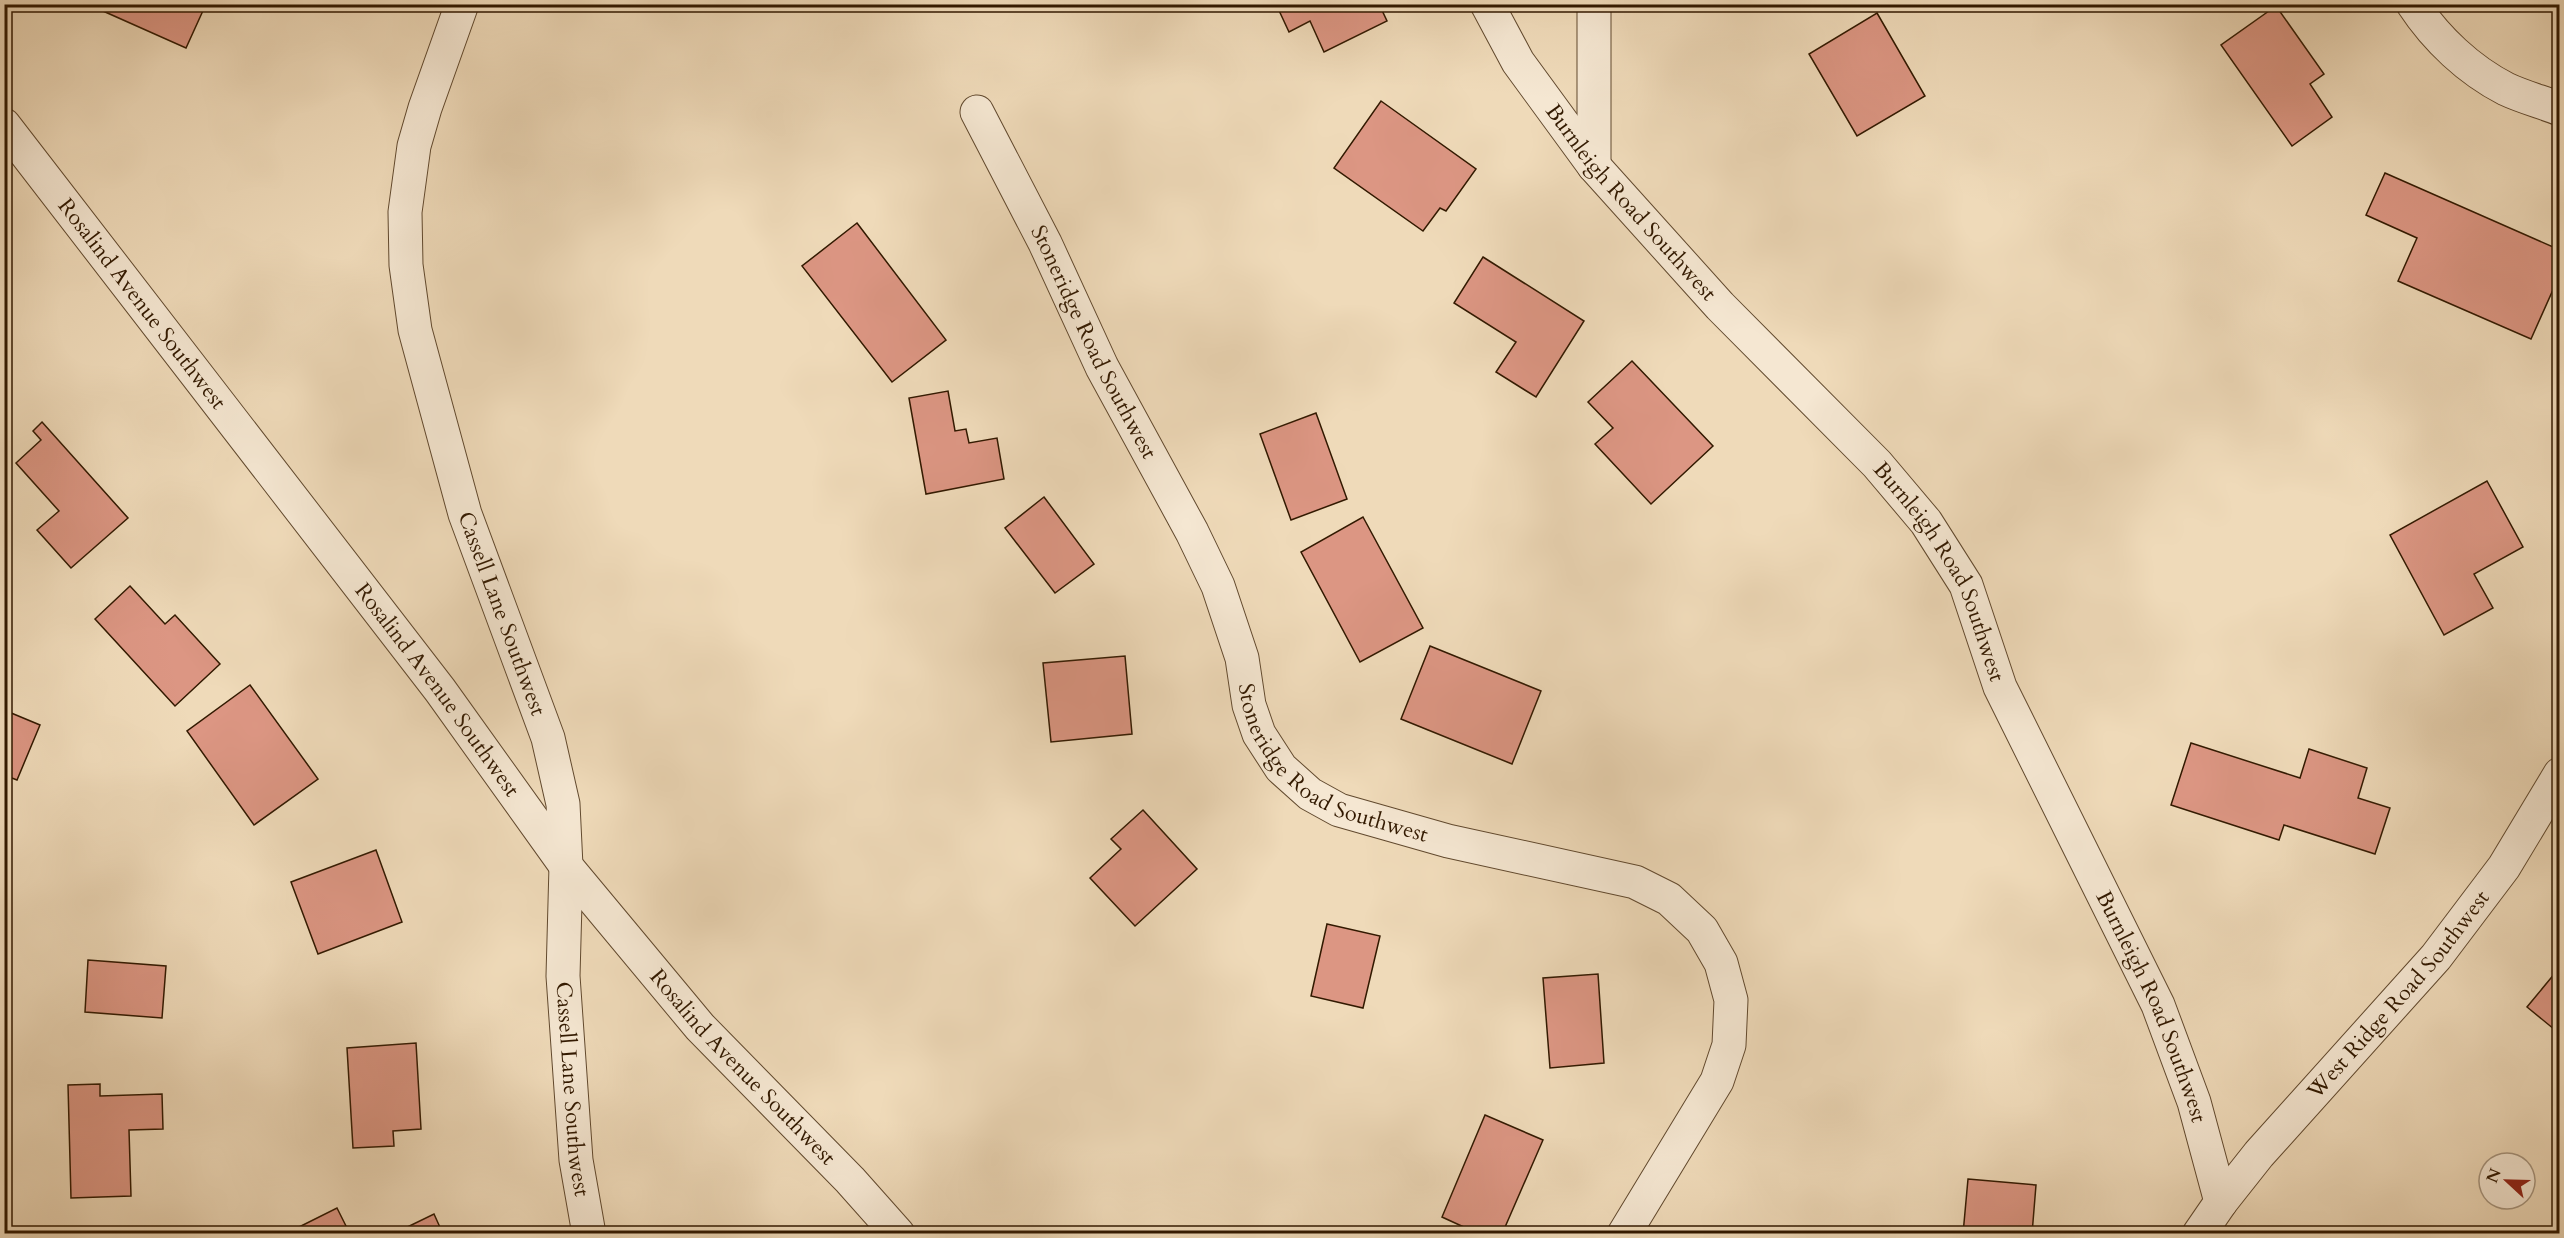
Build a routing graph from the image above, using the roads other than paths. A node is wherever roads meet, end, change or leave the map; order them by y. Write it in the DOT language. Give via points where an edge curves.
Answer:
graph roads {
  1 [pos="462,4"];
  2 [pos="1487,4"];
  3 [pos="1594,4"];
  4 [pos="2413,4"];
  5 [pos="2559,109"];
  6 [pos="977,112"];
  7 [pos="4,125"];
  8 [pos="1594,166"];
  9 [pos="2559,774"];
  10 [pos="566,866"];
  11 [pos="2221,1202"];
  12 [pos="589,1233"];
  13 [pos="898,1233"];
  14 [pos="1624,1233"];
  15 [pos="2199,1233"];
  1 -- 10 [label="street, Cassell Lane Southwest" via="414,146 405,212 406,265 415,330 465,514 548,738 563,804"];
  2 -- 8 [label="street, Burnleigh Road Southwest" via="1518,62"];
  3 -- 8 [label="street"];
  4 -- 5 [label="street" via="2428,27 2465,62 2507,89"];
  6 -- 14 [label="street, Stoneridge Road Southwest" via="1045,243 1102,367 1218,586 1242,658 1249,705 1259,734 1281,768 1310,794 1339,810 1448,841 1635,882 1669,899 1702,930 1721,963 1731,1000 1729,1045 1717,1081"];
  7 -- 10 [label="street, Rosalind Avenue Southwest" via="440,690"];
  8 -- 11 [label="street, Burnleigh Road Southwest" via="1719,306 1877,464 1926,522 1966,585 2000,687 2158,1005 2194,1102"];
  9 -- 11 [label="street, West Ridge Road Southwest" via="2504,867 2436,957 2259,1154"];
  10 -- 12 [label="street, Cassell Lane Southwest" via="563,976 576,1160"];
  10 -- 13 [label="street, Rosalind Avenue Southwest" via="700,1027"];
  11 -- 15 [label="street"];
}
